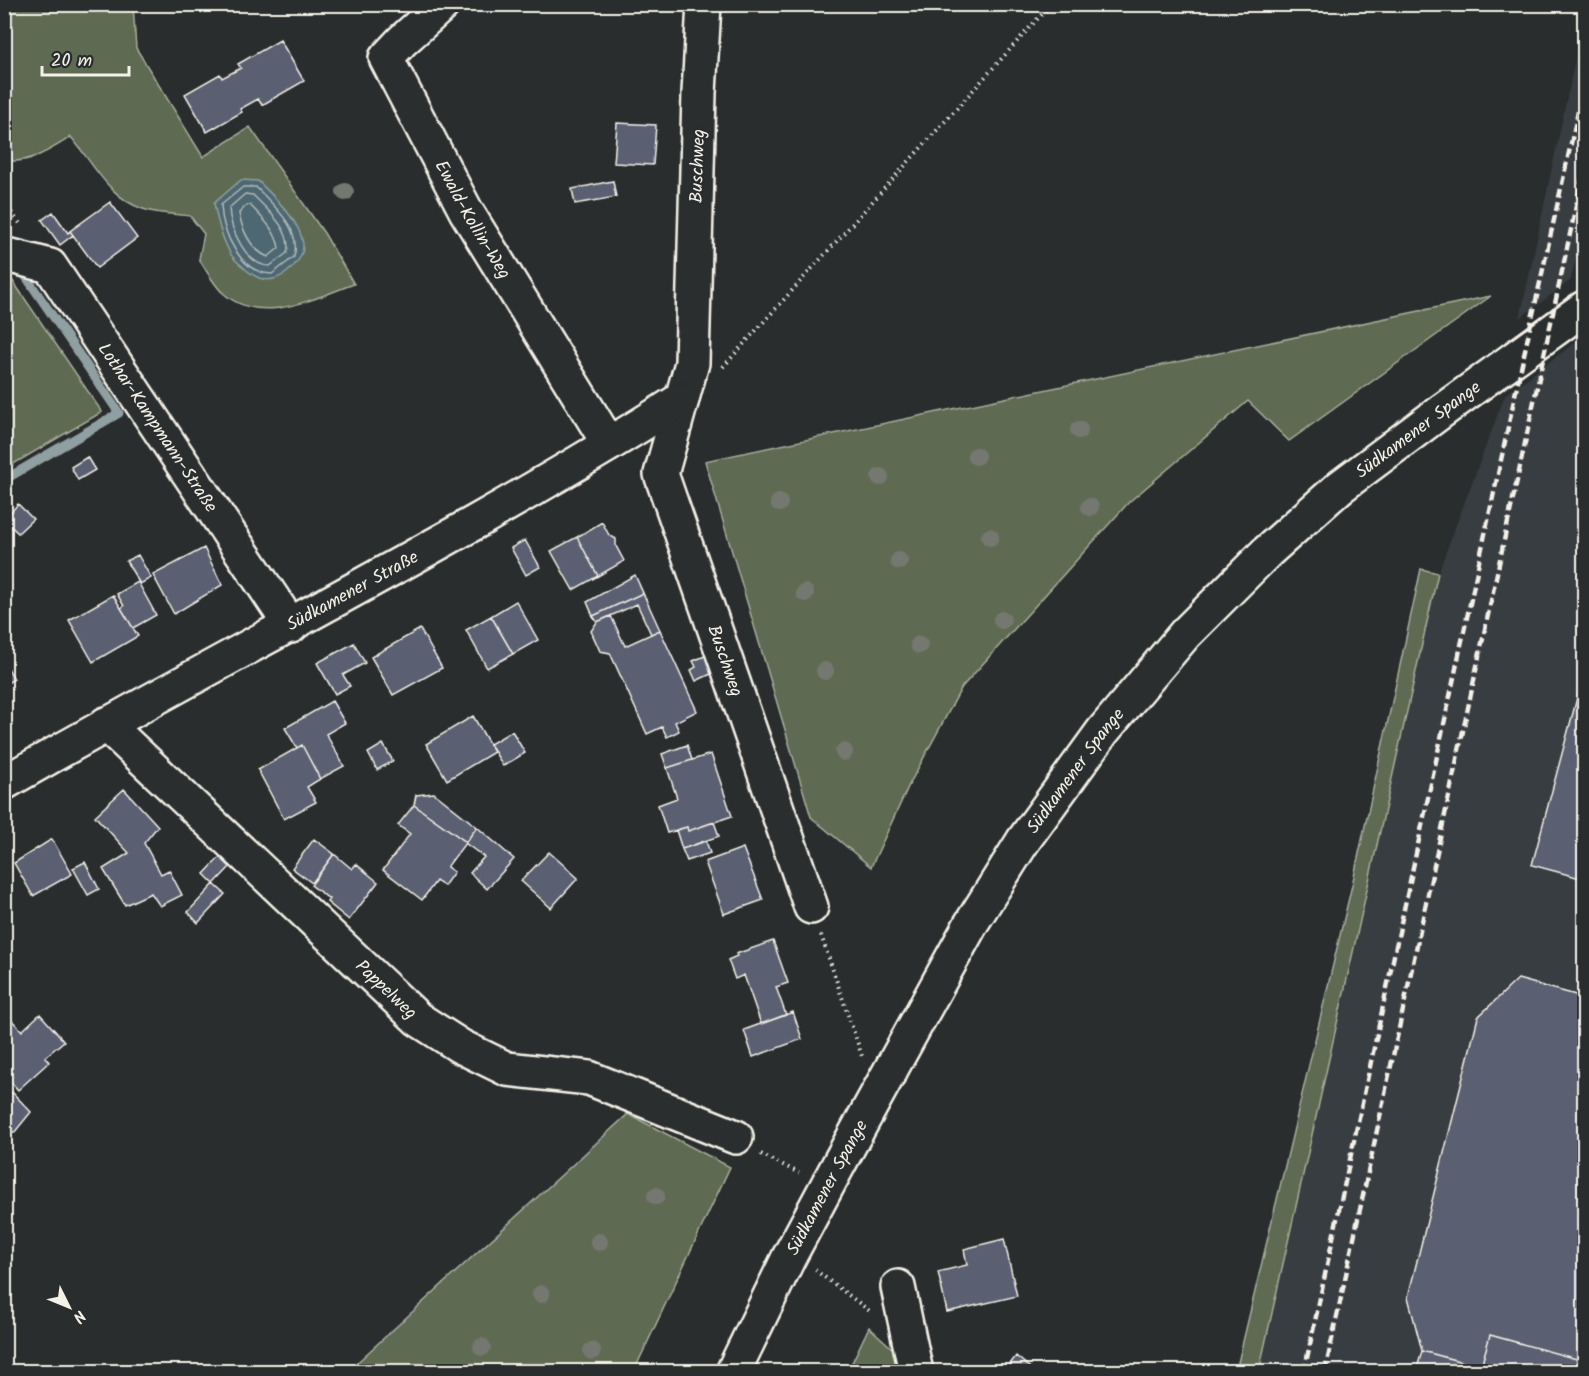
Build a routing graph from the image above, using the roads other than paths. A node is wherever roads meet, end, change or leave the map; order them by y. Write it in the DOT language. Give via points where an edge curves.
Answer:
graph roads {
  1 [pos="442,4"];
  2 [pos="704,4"];
  3 [pos="4,259"];
  4 [pos="1584,308"];
  5 [pos="681,406"];
  6 [pos="609,444"];
  7 [pos="291,626"];
  8 [pos="106,724"];
  9 [pos="4,783"];
  10 [pos="812,907"];
  11 [pos="735,1137"];
  12 [pos="898,1287"];
  13 [pos="733,1371"];
  14 [pos="916,1371"];
  1 -- 6 [label="street, Ewald-Kollin-Weg" via="386,58 466,211"];
  2 -- 5 [label="street, Buschweg" via="692,363"];
  3 -- 7 [label="street, Lothar-Kampmann-Straße" via="11,256 50,266"];
  4 -- 13 [label="street, Südkamener Spange" via="1340,487 1267,552 1185,634 1103,731 1023,841 971,924 789,1257"];
  5 -- 6 [label="street, Südkamener Straße"];
  5 -- 10 [label="street, Buschweg" via="661,474"];
  6 -- 7 [label="street, Südkamener Straße"];
  7 -- 8 [label="street, Südkamener Straße"];
  8 -- 9 [label="street, Südkamener Straße"];
  8 -- 11 [label="street, Pappelweg" via="418,1019 507,1069 589,1078"];
  12 -- 14 [label="street"];
}
